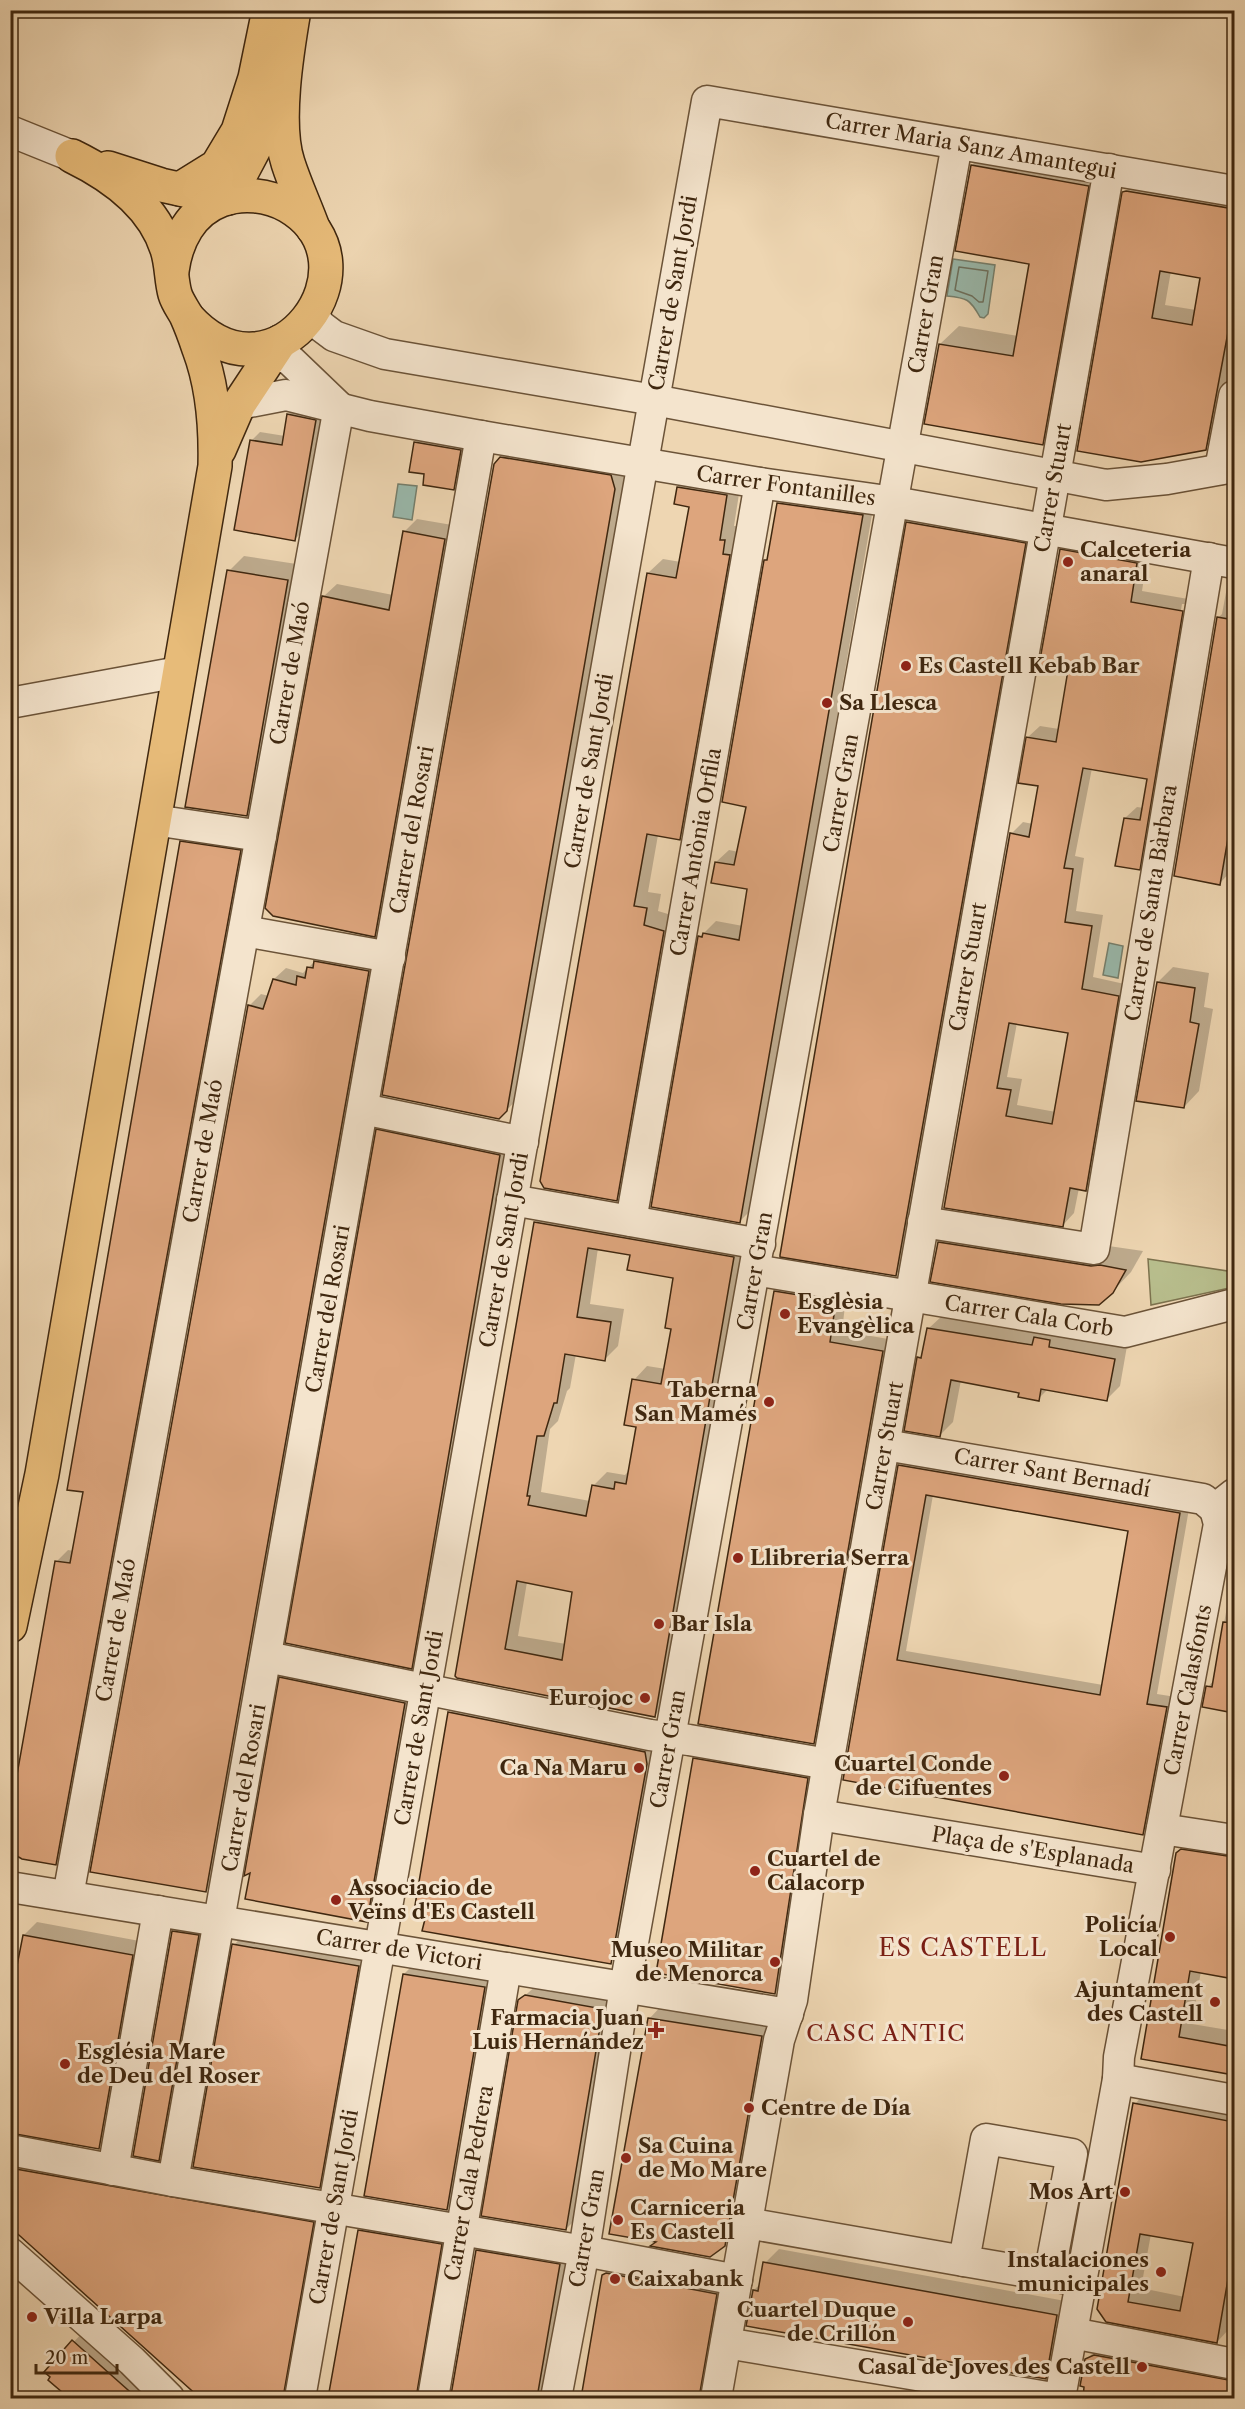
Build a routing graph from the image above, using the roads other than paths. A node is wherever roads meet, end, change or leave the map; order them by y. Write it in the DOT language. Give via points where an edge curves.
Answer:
graph roads {
  1 [pos="284,16"];
  2 [pos="707,101"];
  3 [pos="10,131"];
  4 [pos="957,144"];
  5 [pos="72,156"];
  6 [pos="1109,170"];
  7 [pos="180,189"];
  8 [pos="1234,191"];
  9 [pos="225,199"];
  10 [pos="320,244"];
  11 [pos="172,271"];
  12 [pos="312,316"];
  13 [pos="187,317"];
  14 [pos="273,347"];
  15 [pos="1234,396"];
  16 [pos="654,400"];
  17 [pos="239,404"];
  18 [pos="339,407"];
  19 [pos="481,436"];
  20 [pos="904,447"];
  21 [pos="215,459"];
  22 [pos="643,464"];
  23 [pos="1227,468"];
  24 [pos="1055,476"];
  25 [pos="760,483"];
  26 [pos="1106,485"];
  27 [pos="894,502"];
  28 [pos="1047,523"];
  29 [pos="1222,560"];
  30 [pos="179,672"];
  31 [pos="10,703"];
  32 [pos="154,820"];
  33 [pos="261,836"];
  34 [pos="244,931"];
  35 [pos="390,957"];
  36 [pos="363,1109"];
  37 [pos="523,1142"];
  38 [pos="512,1200"];
  39 [pos="631,1221"];
  40 [pos="923,1222"];
  41 [pos="757,1257"];
  42 [pos="910,1296"];
  43 [pos="1234,1304"];
  44 [pos="885,1445"];
  45 [pos="1225,1502"];
  46 [pos="10,1626"];
  47 [pos="267,1657"];
  48 [pos="426,1691"];
  49 [pos="670,1739"];
  50 [pos="828,1764"];
  51 [pos="819,1815"];
  52 [pos="1162,1829"];
  53 [pos="1234,1840"];
  54 [pos="1155,1870"];
  55 [pos="10,1887"];
  56 [pos="68,1896"];
  57 [pos="158,1911"];
  58 [pos="220,1921"];
  59 [pos="380,1947"];
  60 [pos="506,1968"];
  61 [pos="625,1987"];
  62 [pos="788,2014"];
  63 [pos="1118,2079"];
  64 [pos="1234,2100"];
  65 [pos="10,2150"];
  66 [pos="112,2170"];
  67 [pos="173,2181"];
  68 [pos="334,2209"];
  69 [pos="747,2223"];
  70 [pos="462,2230"];
  71 [pos="584,2251"];
  72 [pos="10,2253"];
  73 [pos="964,2261"];
  74 [pos="1049,2276"];
  75 [pos="736,2280"];
  76 [pos="1080,2281"];
  77 [pos="1072,2333"];
  78 [pos="726,2343"];
  79 [pos="1233,2356"];
  80 [pos="169,2398"];
  81 [pos="300,2398"];
  82 [pos="433,2398"];
  83 [pos="556,2398"];
  84 [pos="716,2398"];
  85 [pos="1053,2398"];
  86 [pos="1060,2398"];
  1 -- 7 [label="main road" via="255,78 238,131 217,166"];
  1 -- 9 [label="main road" via="255,147"];
  1 -- 10 [label="main road" via="283,142 287,162"];
  2 -- 4 [label="street, Carrer Maria Sanz Amantegui"];
  2 -- 16 [label="street, Carrer de Sant Jordi"];
  3 -- 5 [label="street"];
  4 -- 6 [label="street, Carrer Maria Sanz Amantegui"];
  4 -- 20 [label="street, Carrer Gran"];
  5 -- 7 [label="main road"];
  5 -- 11 [label="main road" via="100,170 151,215 161,231"];
  6 -- 8 [label="street, Carrer Maria Sanz Amantegui"];
  6 -- 24 [label="street, Carrer Stuart"];
  7 -- 9 [label="main road"];
  9 -- 10 [label="main road" via="248,195 281,203 305,220"];
  9 -- 11 [label="main road" via="199,213 188,225 177,247"];
  10 -- 12 [label="main road" via="325,262 324,281"];
  11 -- 13 [label="main road" via="176,295"];
  12 -- 14 [label="main road"];
  12 -- 16 [label="street" via="334,336 385,354"];
  13 -- 14 [label="main road" via="222,344"];
  13 -- 21 [label="main road" via="210,385"];
  14 -- 17 [label="main road"];
  14 -- 18 [label="street, Carrer Fontanilles"];
  15 -- 23 [label="street"];
  16 -- 20 [label="street"];
  16 -- 22 [label="street, Carrer de Sant Jordi"];
  17 -- 18 [label="street, Carrer Fontanilles" via="286,395"];
  17 -- 21 [label="main road"];
  18 -- 19 [label="street, Carrer Fontanilles"];
  18 -- 33 [label="street, Carrer de Maó"];
  19 -- 22 [label="street, Carrer Fontanilles"];
  19 -- 35 [label="street, Carrer del Rosari"];
  20 -- 24 [label="street"];
  20 -- 27 [label="street, Carrer Gran"];
  21 -- 30 [label="main road"];
  22 -- 25 [label="street, Carrer Fontanilles"];
  22 -- 37 [label="street, Carrer de Sant Jordi"];
  23 -- 26 [label="street"];
  24 -- 26 [label="street"];
  24 -- 28 [label="street, Carrer Stuart"];
  25 -- 27 [label="street, Carrer Fontanilles"];
  25 -- 39 [label="street, Carrer Antònia Orfila"];
  26 -- 28 [label="street"];
  27 -- 28 [label="street, Carrer Fontanilles"];
  27 -- 41 [label="street, Carrer Gran"];
  28 -- 29 [label="street, Carrer Fontanilles"];
  28 -- 40 [label="street, Carrer Stuart"];
  29 -- 40 [label="street, Carrer de Santa Bàrbara" via="1094,1249"];
  30 -- 31 [label="street"];
  30 -- 32 [label="main road"];
  32 -- 33 [label="street"];
  32 -- 46 [label="main road" via="42,1474"];
  33 -- 34 [label="street, Carrer de Maó"];
  34 -- 35 [label="street"];
  34 -- 56 [label="street, Carrer de Maó"];
  35 -- 36 [label="street, Carrer del Rosari"];
  36 -- 37 [label="street"];
  36 -- 47 [label="street, Carrer del Rosari"];
  37 -- 38 [label="street, Carrer de Sant Jordi"];
  38 -- 39 [label="street, Carrer Cala Corb"];
  38 -- 48 [label="street, Carrer de Sant Jordi"];
  39 -- 41 [label="street, Carrer Cala Corb"];
  40 -- 42 [label="street, Carrer Stuart"];
  41 -- 42 [label="street, Carrer Cala Corb"];
  41 -- 49 [label="street, Carrer Gran"];
  42 -- 43 [label="street, Carrer Cala Corb" via="1125,1332"];
  42 -- 44 [label="street, Carrer Stuart"];
  44 -- 45 [label="street, Carrer Sant Bernadí"];
  44 -- 50 [label="street, Carrer Stuart"];
  45 -- 52 [label="street, Carrer Calasfonts"];
  47 -- 48 [label="street"];
  47 -- 58 [label="street, Carrer del Rosari"];
  48 -- 49 [label="street"];
  48 -- 59 [label="street, Carrer de Sant Jordi"];
  49 -- 50 [label="street"];
  49 -- 61 [label="street, Carrer Gran"];
  50 -- 51 [label="street"];
  51 -- 54 [label="street, Plaça de s'Esplanada"];
  51 -- 62 [label="street"];
  52 -- 53 [label="street"];
  52 -- 54 [label="street, Carrer Calasfonts"];
  54 -- 63 [label="street, Plaça de s'Esplanada"];
  55 -- 56 [label="street, Carrer de Victori"];
  56 -- 57 [label="street, Carrer de Victori"];
  57 -- 58 [label="street, Carrer de Victori"];
  57 -- 66 [label="street"];
  58 -- 59 [label="street, Carrer de Victori"];
  58 -- 67 [label="street, Carrer del Rosari"];
  59 -- 60 [label="street, Carrer de Victori"];
  59 -- 68 [label="street, Carrer de Sant Jordi"];
  60 -- 61 [label="street, Carrer de Victori"];
  60 -- 70 [label="street, Carrer Cala Pedrera"];
  61 -- 62 [label="street, Carrer de Victori"];
  61 -- 71 [label="street, Carrer Gran"];
  62 -- 69 [label="street" via="779,2040"];
  63 -- 64 [label="street"];
  63 -- 76 [label="street, Plaça de s'Esplanada"];
  65 -- 66 [label="street"];
  66 -- 67 [label="street"];
  67 -- 68 [label="street"];
  68 -- 70 [label="street"];
  68 -- 81 [label="street, Carrer de Sant Jordi"];
  69 -- 73 [label="street"];
  69 -- 75 [label="street"];
  70 -- 71 [label="street"];
  70 -- 82 [label="street, Carrer Cala Pedrera"];
  71 -- 75 [label="street"];
  71 -- 83 [label="street, Carrer Gran"];
  72 -- 80 [label="street"];
  73 -- 74 [label="street"];
  73 -- 74 [label="street" via="986,2139 1072,2154"];
  74 -- 76 [label="street"];
  75 -- 78 [label="street"];
  76 -- 77 [label="street, Plaça de s'Esplanada"];
  77 -- 79 [label="street"];
  77 -- 86 [label="street, Plaça de s'Esplanada"];
  78 -- 84 [label="street"];
  78 -- 85 [label="street"];
}
